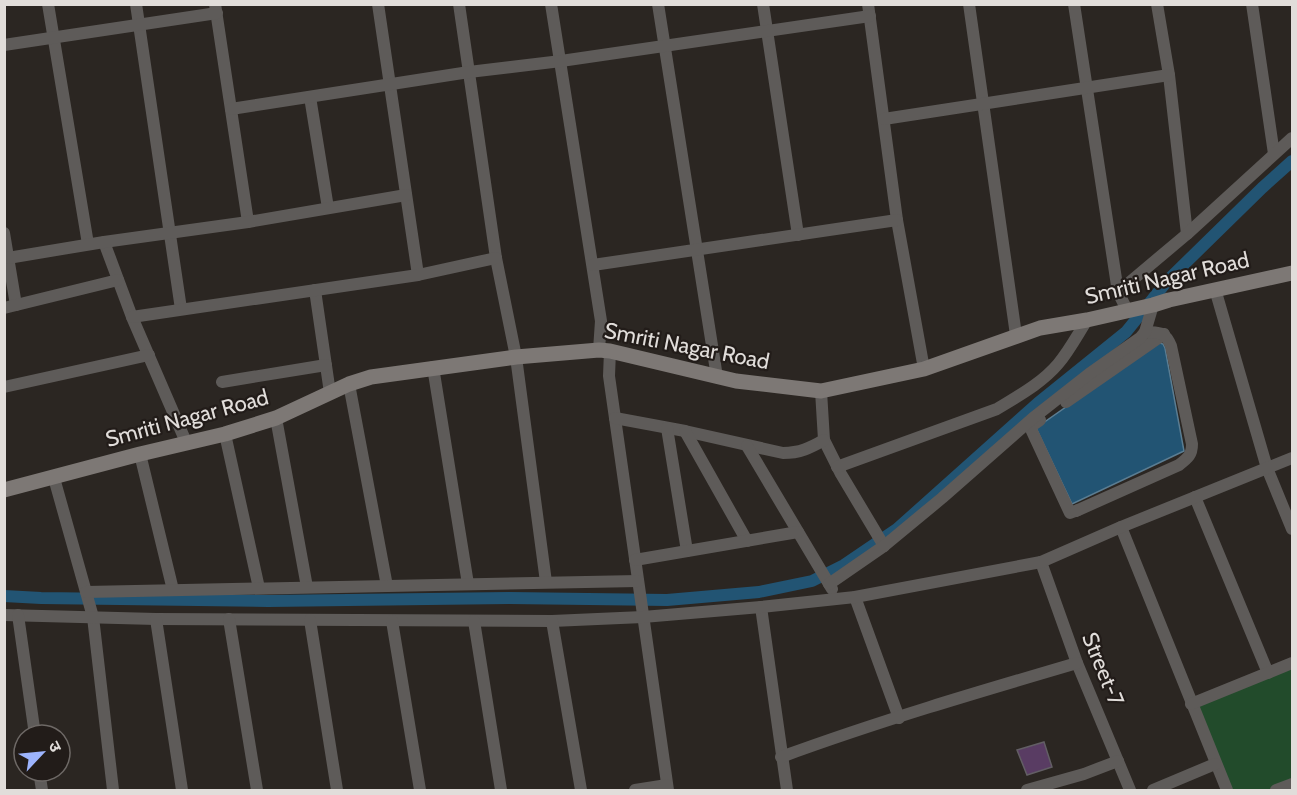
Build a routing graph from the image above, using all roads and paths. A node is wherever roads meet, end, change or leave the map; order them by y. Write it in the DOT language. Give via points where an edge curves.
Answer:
graph roads {
  1 [pos="48,4"];
  2 [pos="136,4"];
  3 [pos="378,4"];
  4 [pos="459,4"];
  5 [pos="551,4"];
  6 [pos="658,4"];
  7 [pos="763,4"];
  8 [pos="969,4"];
  9 [pos="1074,4"];
  10 [pos="1157,4"];
  11 [pos="1252,4"];
  12 [pos="216,9"];
  13 [pos="869,10"];
  14 [pos="139,25"];
  15 [pos="767,31"];
  16 [pos="53,38"];
  17 [pos="4,45"];
  18 [pos="664,46"];
  19 [pos="561,61"];
  20 [pos="469,72"];
  21 [pos="1169,75"];
  22 [pos="390,84"];
  23 [pos="1087,87"];
  24 [pos="310,97"];
  25 [pos="984,103"];
  26 [pos="231,109"];
  27 [pos="884,119"];
  28 [pos="1293,138"];
  29 [pos="1274,154"];
  30 [pos="406,195"];
  31 [pos="328,208"];
  32 [pos="897,220"];
  33 [pos="248,222"];
  34 [pos="4,233"];
  35 [pos="169,233"];
  36 [pos="1187,234"];
  37 [pos="798,235"];
  38 [pos="104,242"];
  39 [pos="88,244"];
  40 [pos="697,250"];
  41 [pos="8,258"];
  42 [pos="496,258"];
  43 [pos="593,265"];
  44 [pos="1293,273"];
  45 [pos="418,275"];
  46 [pos="118,280"];
  47 [pos="1215,289"];
  48 [pos="315,290"];
  49 [pos="1118,292"];
  50 [pos="1153,305"];
  51 [pos="10,306"];
  52 [pos="181,309"];
  53 [pos="1126,310"];
  54 [pos="132,316"];
  55 [pos="1087,320"];
  56 [pos="1145,332"];
  57 [pos="1164,334"];
  58 [pos="1016,335"];
  59 [pos="605,351"];
  60 [pos="149,355"];
  61 [pos="516,357"];
  62 [pos="326,365"];
  63 [pos="433,368"];
  64 [pos="924,369"];
  65 [pos="717,377"];
  66 [pos="222,382"];
  67 [pos="349,384"];
  68 [pos="4,387"];
  69 [pos="820,390"];
  70 [pos="330,393"];
  71 [pos="615,417"];
  72 [pos="276,418"];
  73 [pos="667,429"];
  74 [pos="685,431"];
  75 [pos="225,434"];
  76 [pos="824,440"];
  77 [pos="186,442"];
  78 [pos="747,446"];
  79 [pos="140,454"];
  80 [pos="1293,458"];
  81 [pos="837,467"];
  82 [pos="1268,468"];
  83 [pos="54,478"];
  84 [pos="4,490"];
  85 [pos="1195,497"];
  86 [pos="1121,527"];
  87 [pos="1293,529"];
  88 [pos="798,532"];
  89 [pos="747,540"];
  90 [pos="884,546"];
  91 [pos="687,551"];
  92 [pos="635,560"];
  93 [pos="1041,562"];
  94 [pos="638,580"];
  95 [pos="546,582"];
  96 [pos="468,584"];
  97 [pos="829,584"];
  98 [pos="387,586"];
  99 [pos="307,587"];
  100 [pos="259,588"];
  101 [pos="173,590"];
  102 [pos="86,592"];
  103 [pos="855,597"];
  104 [pos="836,599"];
  105 [pos="761,607"];
  106 [pos="4,615"];
  107 [pos="18,615"];
  108 [pos="93,617"];
  109 [pos="643,617"];
  110 [pos="156,619"];
  111 [pos="229,619"];
  112 [pos="310,620"];
  113 [pos="392,621"];
  114 [pos="474,621"];
  115 [pos="552,621"];
  116 [pos="1077,663"];
  117 [pos="1293,663"];
  118 [pos="1268,673"];
  119 [pos="1191,704"];
  120 [pos="899,718"];
  121 [pos="32,723"];
  122 [pos="781,757"];
  123 [pos="1118,761"];
  124 [pos="1215,764"];
  125 [pos="1293,784"];
  126 [pos="668,788"];
  127 [pos="112,790"];
  128 [pos="182,790"];
  129 [pos="257,790"];
  130 [pos="338,790"];
  131 [pos="420,790"];
  132 [pos="501,790"];
  133 [pos="581,790"];
  134 [pos="635,790"];
  135 [pos="787,790"];
  136 [pos="1026,790"];
  137 [pos="1130,790"];
  138 [pos="1153,790"];
  139 [pos="1227,790"];
  140 [pos="1276,790"];
  1 -- 16 [label="street"];
  2 -- 14 [label="street"];
  3 -- 22 [label="street"];
  4 -- 20 [label="street"];
  5 -- 19 [label="street"];
  6 -- 18 [label="street"];
  7 -- 15 [label="street"];
  8 -- 25 [label="street"];
  9 -- 23 [label="street"];
  10 -- 21 [label="street"];
  11 -- 29 [label="street"];
  12 -- 14 [label="street"];
  12 -- 26 [label="street"];
  13 -- 15 [label="street"];
  13 -- 27 [label="street"];
  14 -- 16 [label="street"];
  14 -- 35 [label="street"];
  15 -- 18 [label="street"];
  15 -- 37 [label="street"];
  16 -- 17 [label="street"];
  16 -- 39 [label="street"];
  18 -- 19 [label="street"];
  18 -- 40 [label="street"];
  19 -- 20 [label="street"];
  19 -- 43 [label="street"];
  20 -- 22 [label="street"];
  20 -- 42 [label="street"];
  21 -- 23 [label="street"];
  21 -- 36 [label="street"];
  22 -- 24 [label="street"];
  22 -- 30 [label="street"];
  23 -- 25 [label="street"];
  23 -- 49 [label="street"];
  24 -- 26 [label="street"];
  24 -- 31 [label="street"];
  25 -- 27 [label="street"];
  25 -- 58 [label="street"];
  26 -- 33 [label="street"];
  27 -- 32 [label="street"];
  28 -- 29 [label="street"];
  29 -- 36 [label="street"];
  30 -- 31 [label="street"];
  30 -- 45 [label="street"];
  31 -- 33 [label="street"];
  32 -- 37 [label="street"];
  32 -- 64 [label="street"];
  33 -- 35 [label="street"];
  34 -- 41 [label="street"];
  35 -- 38 [label="street"];
  35 -- 52 [label="street"];
  36 -- 49 [label="street"];
  37 -- 40 [label="street"];
  38 -- 39 [label="street"];
  38 -- 46 [label="street"];
  39 -- 41 [label="street"];
  40 -- 43 [label="street"];
  40 -- 65 [label="street"];
  41 -- 51 [label="street"];
  42 -- 45 [label="street"];
  42 -- 61 [label="street"];
  43 -- 59 [label="street"];
  44 -- 47 [label="main road, Smriti Nagar Road"];
  45 -- 48 [label="street"];
  46 -- 51 [label="street"];
  46 -- 54 [label="street"];
  47 -- 50 [label="main road, Smriti Nagar Road"];
  47 -- 82 [label="street"];
  48 -- 52 [label="street"];
  48 -- 62 [label="street"];
  49 -- 53 [label="street"];
  50 -- 53 [label="main road, Smriti Nagar Road"];
  50 -- 56 [label="street"];
  52 -- 54 [label="street"];
  53 -- 55 [label="main road, Smriti Nagar Road"];
  54 -- 60 [label="street"];
  55 -- 58 [label="main road, Smriti Nagar Road"];
  55 -- 81 [label="street" via="1059,363 1040,381 997,409"];
  56 -- 57 [label="street"];
  56 -- 90 [label="street" via="1033,418"];
  57 -- 57 [label="street" via="1171,346 1192,453 1179,465 1070,513 1030,427"];
  58 -- 64 [label="main road, Smriti Nagar Road"];
  59 -- 61 [label="main road, Smriti Nagar Road"];
  59 -- 65 [label="main road, Smriti Nagar Road"];
  59 -- 71 [label="street"];
  60 -- 68 [label="street"];
  60 -- 77 [label="street"];
  61 -- 63 [label="main road, Smriti Nagar Road"];
  61 -- 95 [label="street"];
  62 -- 66 [label="street"];
  62 -- 70 [label="street"];
  63 -- 67 [label="main road, Smriti Nagar Road"];
  63 -- 96 [label="street"];
  64 -- 69 [label="main road, Smriti Nagar Road"];
  65 -- 69 [label="main road, Smriti Nagar Road"];
  67 -- 70 [label="main road, Smriti Nagar Road"];
  67 -- 98 [label="street"];
  69 -- 76 [label="street"];
  70 -- 72 [label="main road, Smriti Nagar Road"];
  71 -- 73 [label="street"];
  71 -- 92 [label="street"];
  72 -- 75 [label="main road, Smriti Nagar Road"];
  72 -- 99 [label="street"];
  73 -- 74 [label="street"];
  73 -- 91 [label="street"];
  74 -- 78 [label="street"];
  74 -- 89 [label="street"];
  75 -- 77 [label="main road, Smriti Nagar Road"];
  75 -- 100 [label="street"];
  76 -- 78 [label="street" via="796,453"];
  76 -- 81 [label="street"];
  77 -- 79 [label="main road, Smriti Nagar Road"];
  78 -- 88 [label="street"];
  79 -- 83 [label="main road, Smriti Nagar Road"];
  79 -- 101 [label="street"];
  80 -- 82 [label="street"];
  81 -- 90 [label="street"];
  82 -- 85 [label="street"];
  82 -- 87 [label="street"];
  83 -- 84 [label="main road, Smriti Nagar Road"];
  83 -- 102 [label="street"];
  85 -- 86 [label="street"];
  85 -- 118 [label="street"];
  86 -- 93 [label="street"];
  86 -- 119 [label="street"];
  88 -- 89 [label="street"];
  88 -- 97 [label="street"];
  89 -- 91 [label="street"];
  90 -- 97 [label="street"];
  91 -- 92 [label="street"];
  92 -- 94 [label="street"];
  93 -- 103 [label="street"];
  93 -- 116 [label="street, Street-7"];
  94 -- 95 [label="street"];
  94 -- 109 [label="street"];
  95 -- 96 [label="street"];
  96 -- 98 [label="street"];
  97 -- 104 [label="street"];
  98 -- 99 [label="street"];
  99 -- 100 [label="street"];
  100 -- 101 [label="street"];
  101 -- 102 [label="street"];
  102 -- 108 [label="street"];
  103 -- 104 [label="street"];
  103 -- 120 [label="street"];
  104 -- 105 [label="street"];
  105 -- 109 [label="street"];
  105 -- 122 [label="street"];
  106 -- 107 [label="street"];
  107 -- 108 [label="street"];
  107 -- 121 [label="street"];
  108 -- 110 [label="street"];
  108 -- 127 [label="street"];
  109 -- 115 [label="street"];
  109 -- 126 [label="street"];
  110 -- 111 [label="street"];
  110 -- 128 [label="street"];
  111 -- 112 [label="street"];
  111 -- 129 [label="street"];
  112 -- 113 [label="street"];
  112 -- 130 [label="street"];
  113 -- 114 [label="street"];
  113 -- 131 [label="street"];
  114 -- 115 [label="street"];
  114 -- 132 [label="street"];
  115 -- 133 [label="street"];
  116 -- 120 [label="street"];
  116 -- 123 [label="street, Street-7"];
  117 -- 118 [label="street"];
  118 -- 119 [label="street"];
  119 -- 124 [label="street"];
  120 -- 122 [label="street"];
  122 -- 135 [label="street"];
  123 -- 136 [label="street"];
  123 -- 137 [label="street, Street-7"];
  124 -- 138 [label="street"];
  124 -- 139 [label="street"];
  125 -- 140 [label="street"];
  126 -- 134 [label="street"];
}
